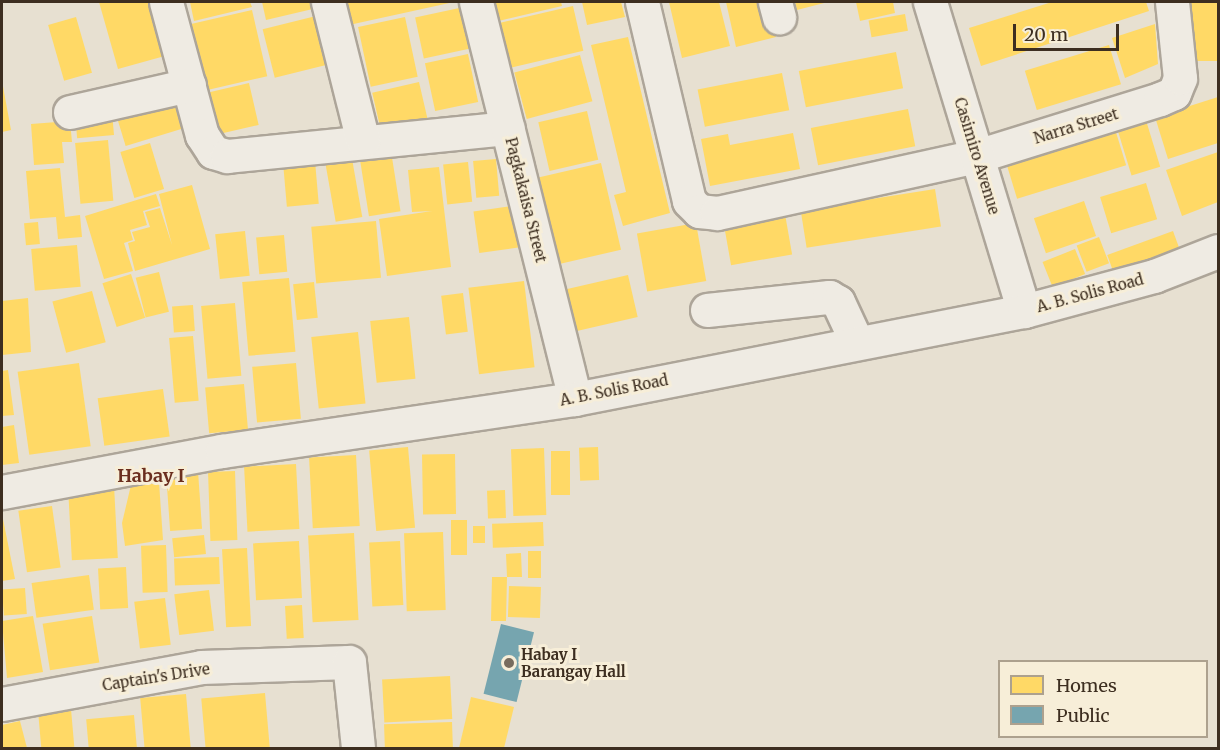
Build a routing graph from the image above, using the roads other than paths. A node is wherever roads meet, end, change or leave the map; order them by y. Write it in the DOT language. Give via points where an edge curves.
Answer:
graph roads {
  1 [pos="166,2"];
  2 [pos="328,2"];
  3 [pos="476,2"];
  4 [pos="642,2"];
  5 [pos="930,2"];
  6 [pos="1172,2"];
  7 [pos="189,85"];
  8 [pos="70,112"];
  9 [pos="508,128"];
  10 [pos="363,141"];
  11 [pos="977,156"];
  12 [pos="1218,250"];
  13 [pos="707,310"];
  14 [pos="1024,311"];
  15 [pos="857,343"];
  16 [pos="575,399"];
  17 [pos="2,492"];
  18 [pos="2,704"];
  19 [pos="358,748"];
  1 -- 7 [label="street"];
  2 -- 10 [label="street"];
  3 -- 9 [label="street, Pagkakaisa Street"];
  4 -- 11 [label="street, Narra Street" via="685,184 699,211 717,213"];
  5 -- 11 [label="street, Casimiro Avenue"];
  6 -- 11 [label="street, Narra Street" via="1180,78 1174,93"];
  7 -- 8 [label="street"];
  7 -- 10 [label="street" via="202,135 213,152 227,156"];
  9 -- 10 [label="street"];
  9 -- 16 [label="street, Pagkakaisa Street"];
  11 -- 14 [label="street, Casimiro Avenue"];
  12 -- 14 [label="street, A. B. Solis Road" via="1154,276"];
  13 -- 15 [label="street" via="829,297 838,302"];
  14 -- 15 [label="street, A. B. Solis Road"];
  15 -- 16 [label="street, A. B. Solis Road"];
  16 -- 17 [label="street, A. B. Solis Road" via="222,451"];
  18 -- 19 [label="street, Captain's Drive" via="201,667 349,662"];
}
